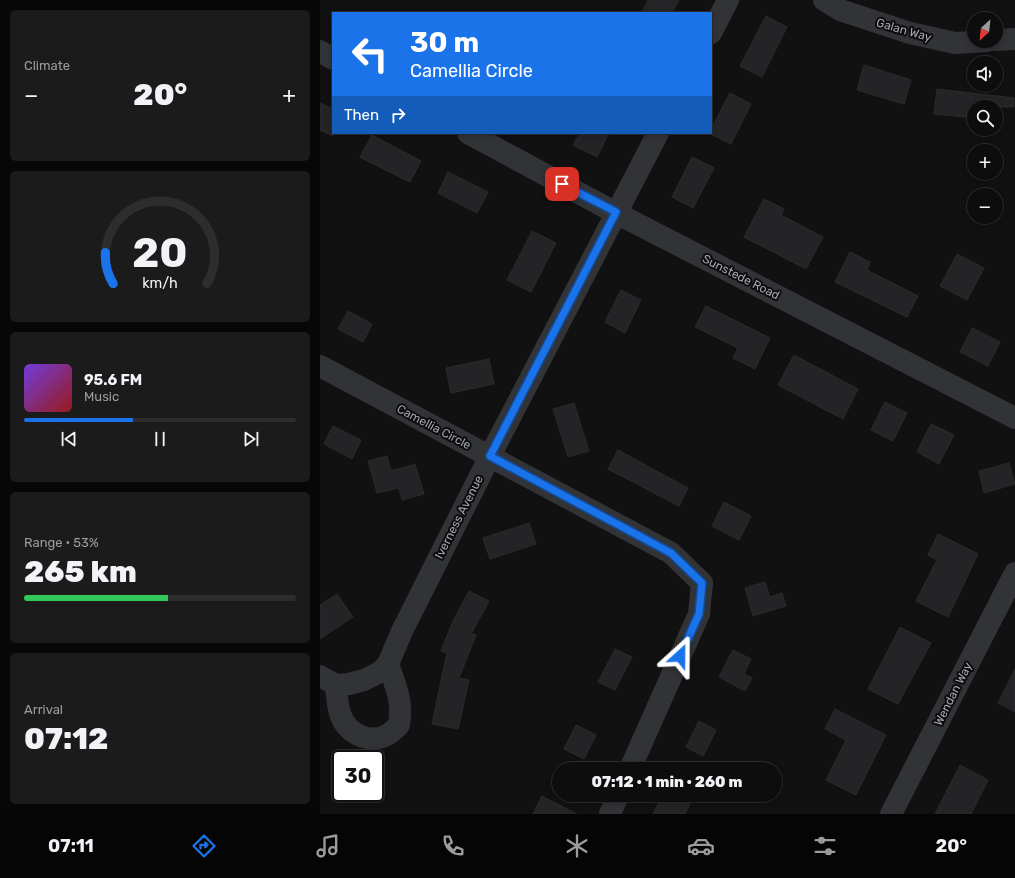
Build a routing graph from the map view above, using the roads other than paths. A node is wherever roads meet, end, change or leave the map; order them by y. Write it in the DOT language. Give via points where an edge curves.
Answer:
graph roads {
  1 [pos="728,0"];
  2 [pos="824,0"];
  3 [pos="712,31"];
  4 [pos="1015,39"];
  5 [pos="1003,40"];
  6 [pos="967,42"];
  7 [pos="320,51"];
  8 [pos="332,58"];
  9 [pos="470,134"];
  10 [pos="657,134"];
  11 [pos="616,212"];
  12 [pos="320,366"];
  13 [pos="1015,418"];
  14 [pos="490,456"];
  15 [pos="1015,573"];
  16 [pos="388,664"];
  17 [pos="328,680"];
  18 [pos="633,762"];
  19 [pos="615,802"];
  20 [pos="610,814"];
  21 [pos="891,814"];
  1 -- 3 [label="street"];
  2 -- 6 [label="street, Galan Way" via="840,10 910,33 955,43"];
  4 -- 5 [label="street"];
  7 -- 8 [label="street"];
  9 -- 11 [label="street, Sunstede Road"];
  10 -- 11 [label="street, Iverness Avenue"];
  11 -- 13 [label="street, Sunstede Road"];
  11 -- 14 [label="street, Iverness Avenue"];
  12 -- 14 [label="street, Camellia Circle"];
  14 -- 16 [label="street, Iverness Avenue"];
  14 -- 18 [label="street, Camellia Circle" via="671,553 702,583 699,614"];
  15 -- 21 [label="street, Wendan Way"];
  16 -- 17 [label="street" via="380,672 364,680"];
  16 -- 17 [label="street" via="402,710 399,726 387,735 376,738 360,737 349,730"];
  19 -- 20 [label="street"];
}
